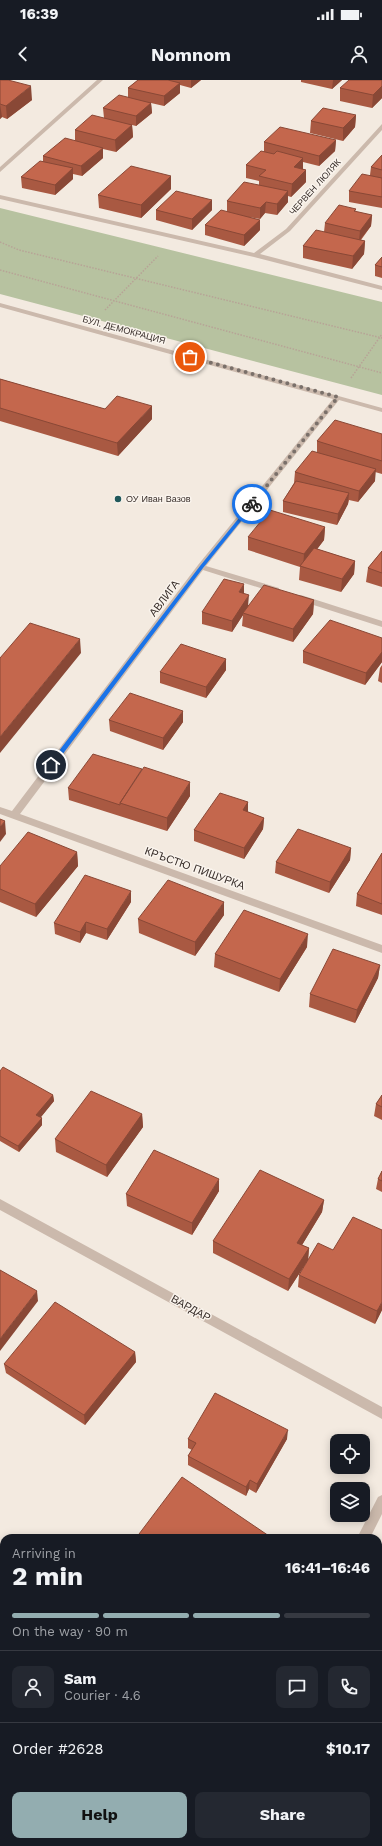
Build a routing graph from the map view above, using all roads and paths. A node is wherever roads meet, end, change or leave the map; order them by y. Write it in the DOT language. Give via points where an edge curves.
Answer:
graph roads {
  1 [pos="100,80"];
  2 [pos="382,126"];
  3 [pos="0,170"];
  4 [pos="0,197"];
  5 [pos="177,237"];
  6 [pos="0,242"];
  7 [pos="255,255"];
  8 [pos="0,270"];
  9 [pos="136,278"];
  10 [pos="382,288"];
  11 [pos="114,301"];
  12 [pos="0,305"];
  13 [pos="87,329"];
  14 [pos="382,334"];
  15 [pos="381,338"];
  16 [pos="359,367"];
  17 [pos="382,373"];
  18 [pos="338,397"];
  19 [pos="382,410"];
  20 [pos="202,567"];
  21 [pos="382,624"];
  22 [pos="0,810"];
  23 [pos="14,815"];
  24 [pos="382,949"];
  25 [pos="0,1204"];
  26 [pos="382,1412"];
  27 [pos="382,1501"];
  28 [pos="365,1534"];
  1 -- 3 [label="street"];
  2 -- 7 [label="street, ЧЕРВЕН ЛЮЛЯК" via="288,230"];
  4 -- 5 [label="street"];
  5 -- 7 [label="street"];
  5 -- 9 [label="path"];
  6 -- 9 [label="path" via="18,250"];
  7 -- 10 [label="street"];
  8 -- 11 [label="path"];
  9 -- 11 [label="path"];
  9 -- 15 [label="path"];
  11 -- 13 [label="path"];
  11 -- 16 [label="path"];
  12 -- 13 [label="street, БУЛ. ДЕМОКРАЦИЯ"];
  13 -- 18 [label="street, БУЛ. ДЕМОКРАЦИЯ"];
  14 -- 15 [label="path"];
  15 -- 16 [label="path"];
  16 -- 17 [label="path"];
  16 -- 18 [label="path"];
  18 -- 19 [label="street, БУЛ. ДЕМОКРАЦИЯ"];
  18 -- 20 [label="street, АВЛИГА"];
  20 -- 21 [label="street"];
  20 -- 23 [label="street, АВЛИГА"];
  22 -- 23 [label="street, КРЪСТЮ ПИШУРКА"];
  23 -- 24 [label="street, КРЪСТЮ ПИШУРКА"];
  25 -- 26 [label="street, ВАРДАР"];
  27 -- 28 [label="street"];
}
